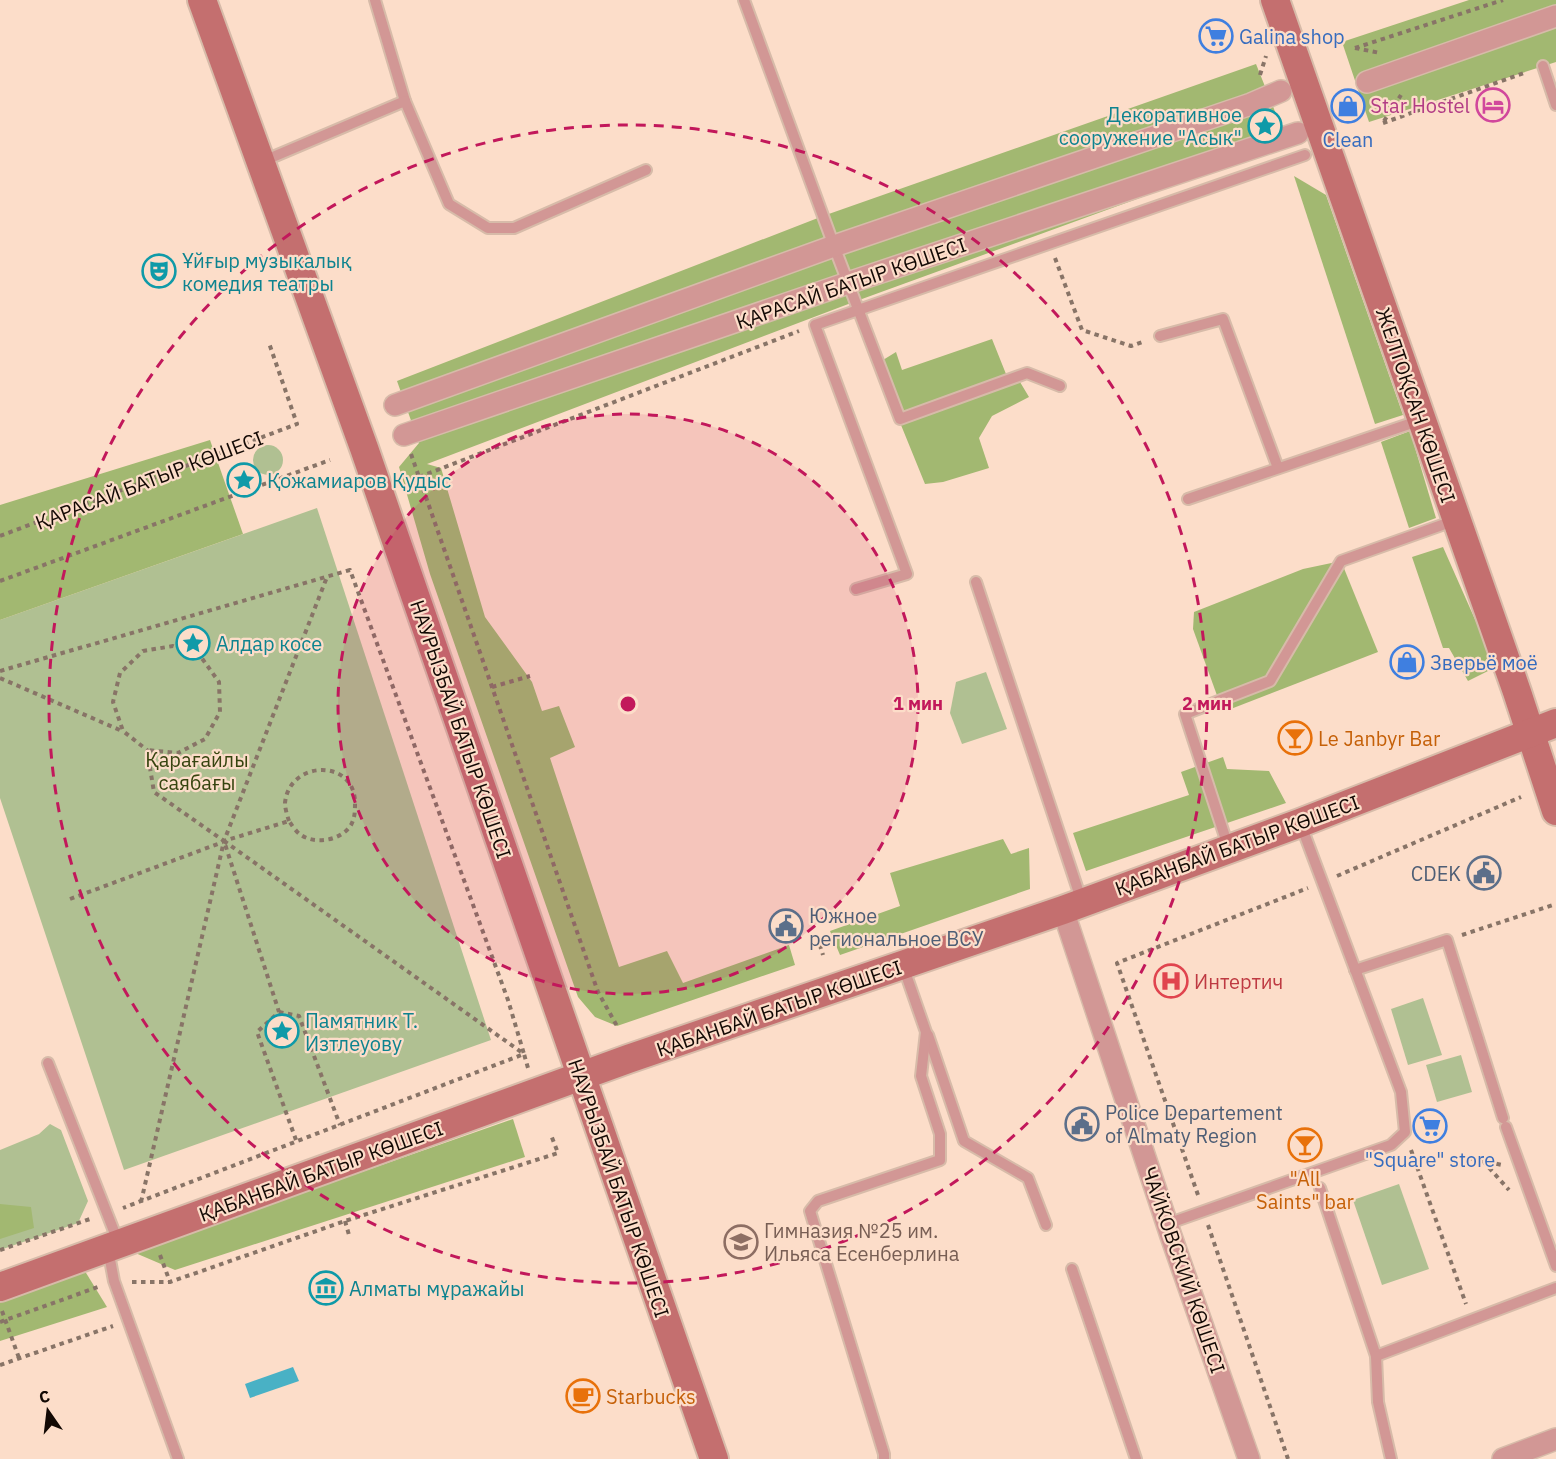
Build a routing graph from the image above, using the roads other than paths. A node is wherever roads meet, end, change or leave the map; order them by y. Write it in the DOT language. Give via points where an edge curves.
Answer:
graph roads {
  1 [pos="202,0"];
  2 [pos="375,0"];
  3 [pos="744,0"];
  4 [pos="1275,0"];
  5 [pos="1556,16"];
  6 [pos="1543,66"];
  7 [pos="1367,82"];
  8 [pos="1281,90"];
  9 [pos="405,101"];
  10 [pos="1556,105"];
  11 [pos="1298,133"];
  12 [pos="1305,155"];
  13 [pos="261,162"];
  14 [pos="646,170"];
  15 [pos="834,246"];
  16 [pos="848,283"];
  17 [pos="858,310"];
  18 [pos="1160,336"];
  19 [pos="1060,386"];
  20 [pos="394,405"];
  21 [pos="1421,420"];
  22 [pos="404,435"];
  23 [pos="1278,468"];
  24 [pos="1188,499"];
  25 [pos="1456,520"];
  26 [pos="976,582"];
  27 [pos="856,589"];
  28 [pos="1543,728"];
  29 [pos="1556,811"];
  30 [pos="1300,823"];
  31 [pos="1229,849"];
  32 [pos="1073,906"];
  33 [pos="903,966"];
  34 [pos="1355,970"];
  35 [pos="927,1032"];
  36 [pos="48,1062"];
  37 [pos="581,1077"];
  38 [pos="1320,1188"];
  39 [pos="1046,1225"];
  40 [pos="1168,1233"];
  41 [pos="113,1246"];
  42 [pos="1556,1266"];
  43 [pos="1072,1269"];
  44 [pos="0,1287"];
  45 [pos="1556,1288"];
  46 [pos="1376,1356"];
  47 [pos="1556,1439"];
  48 [pos="178,1459"];
  49 [pos="714,1459"];
  50 [pos="884,1459"];
  51 [pos="1136,1459"];
  52 [pos="1249,1459"];
  53 [pos="1391,1459"];
  54 [pos="1503,1459"];
  1 -- 13 [label="main road, НАУРЫЗБАЙ БАТЫР КӨШЕСІ"];
  2 -- 9 [label="lane"];
  3 -- 15 [label="lane"];
  4 -- 21 [label="main road, ЖЕЛТОҚСАН КӨШЕСІ"];
  5 -- 7 [label="street"];
  6 -- 10 [label="lane"];
  8 -- 15 [label="street, ҚАРАСАЙ БАТЫР КӨШЕСІ" via="1251,104"];
  9 -- 13 [label="lane"];
  9 -- 14 [label="lane" via="449,204 488,228 514,228"];
  11 -- 16 [label="street, ҚАРАСАЙ БАТЫР КӨШЕСІ"];
  12 -- 17 [label="lane"];
  13 -- 37 [label="main road, НАУРЫЗБАЙ БАТЫР КӨШЕСІ"];
  15 -- 16 [label="lane"];
  15 -- 20 [label="street, ҚАРАСАЙ БАТЫР КӨШЕСІ"];
  16 -- 17 [label="lane"];
  16 -- 22 [label="street, ҚАРАСАЙ БАТЫР КӨШЕСІ"];
  17 -- 19 [label="lane" via="900,419 1027,373"];
  17 -- 27 [label="lane" via="815,325 907,574"];
  18 -- 23 [label="lane" via="1223,319"];
  21 -- 23 [label="lane"];
  21 -- 25 [label="main road, ЖЕЛТОҚСАН КӨШЕСІ"];
  23 -- 24 [label="lane"];
  25 -- 28 [label="main road, ЖЕЛТОҚСАН КӨШЕСІ"];
  25 -- 31 [label="lane" via="1341,561 1270,681 1185,714"];
  26 -- 32 [label="lane"];
  28 -- 29 [label="main road, ЖЕЛТОҚСАН КӨШЕСІ"];
  28 -- 30 [label="main road, ҚАБАНБАЙ БАТЫР КӨШЕСІ"];
  30 -- 31 [label="main road, ҚАБАНБАЙ БАТЫР КӨШЕСІ"];
  30 -- 34 [label="lane"];
  31 -- 32 [label="main road, ҚАБАНБАЙ БАТЫР КӨШЕСІ"];
  32 -- 33 [label="main road, ҚАБАНБАЙ БАТЫР КӨШЕСІ"];
  32 -- 40 [label="street, ЧАЙКОВСКИЙ КӨШЕСІ"];
  33 -- 35 [label="lane"];
  33 -- 37 [label="main road, ҚАБАНБАЙ БАТЫР КӨШЕСІ"];
  34 -- 40 [label="lane" via="1401,1092 1405,1132 1391,1145 1203,1212"];
  34 -- 42 [label="lane" via="1447,940 1504,1122"];
  35 -- 39 [label="lane" via="964,1141 1028,1178"];
  35 -- 50 [label="lane" via="921,1076 940,1134 940,1160 818,1201 810,1211"];
  36 -- 41 [label="lane" via="107,1214"];
  37 -- 41 [label="main road, ҚАБАНБАЙ БАТЫР КӨШЕСІ"];
  37 -- 49 [label="main road, НАУРЫЗБАЙ БАТЫР КӨШЕСІ"];
  38 -- 46 [label="lane"];
  40 -- 52 [label="street, ЧАЙКОВСКИЙ КӨШЕСІ"];
  41 -- 44 [label="main road, ҚАБАНБАЙ БАТЫР КӨШЕСІ"];
  41 -- 48 [label="lane" via="114,1281"];
  43 -- 51 [label="lane"];
  45 -- 46 [label="lane"];
  46 -- 53 [label="lane" via="1378,1402"];
  47 -- 54 [label="street"];
}
